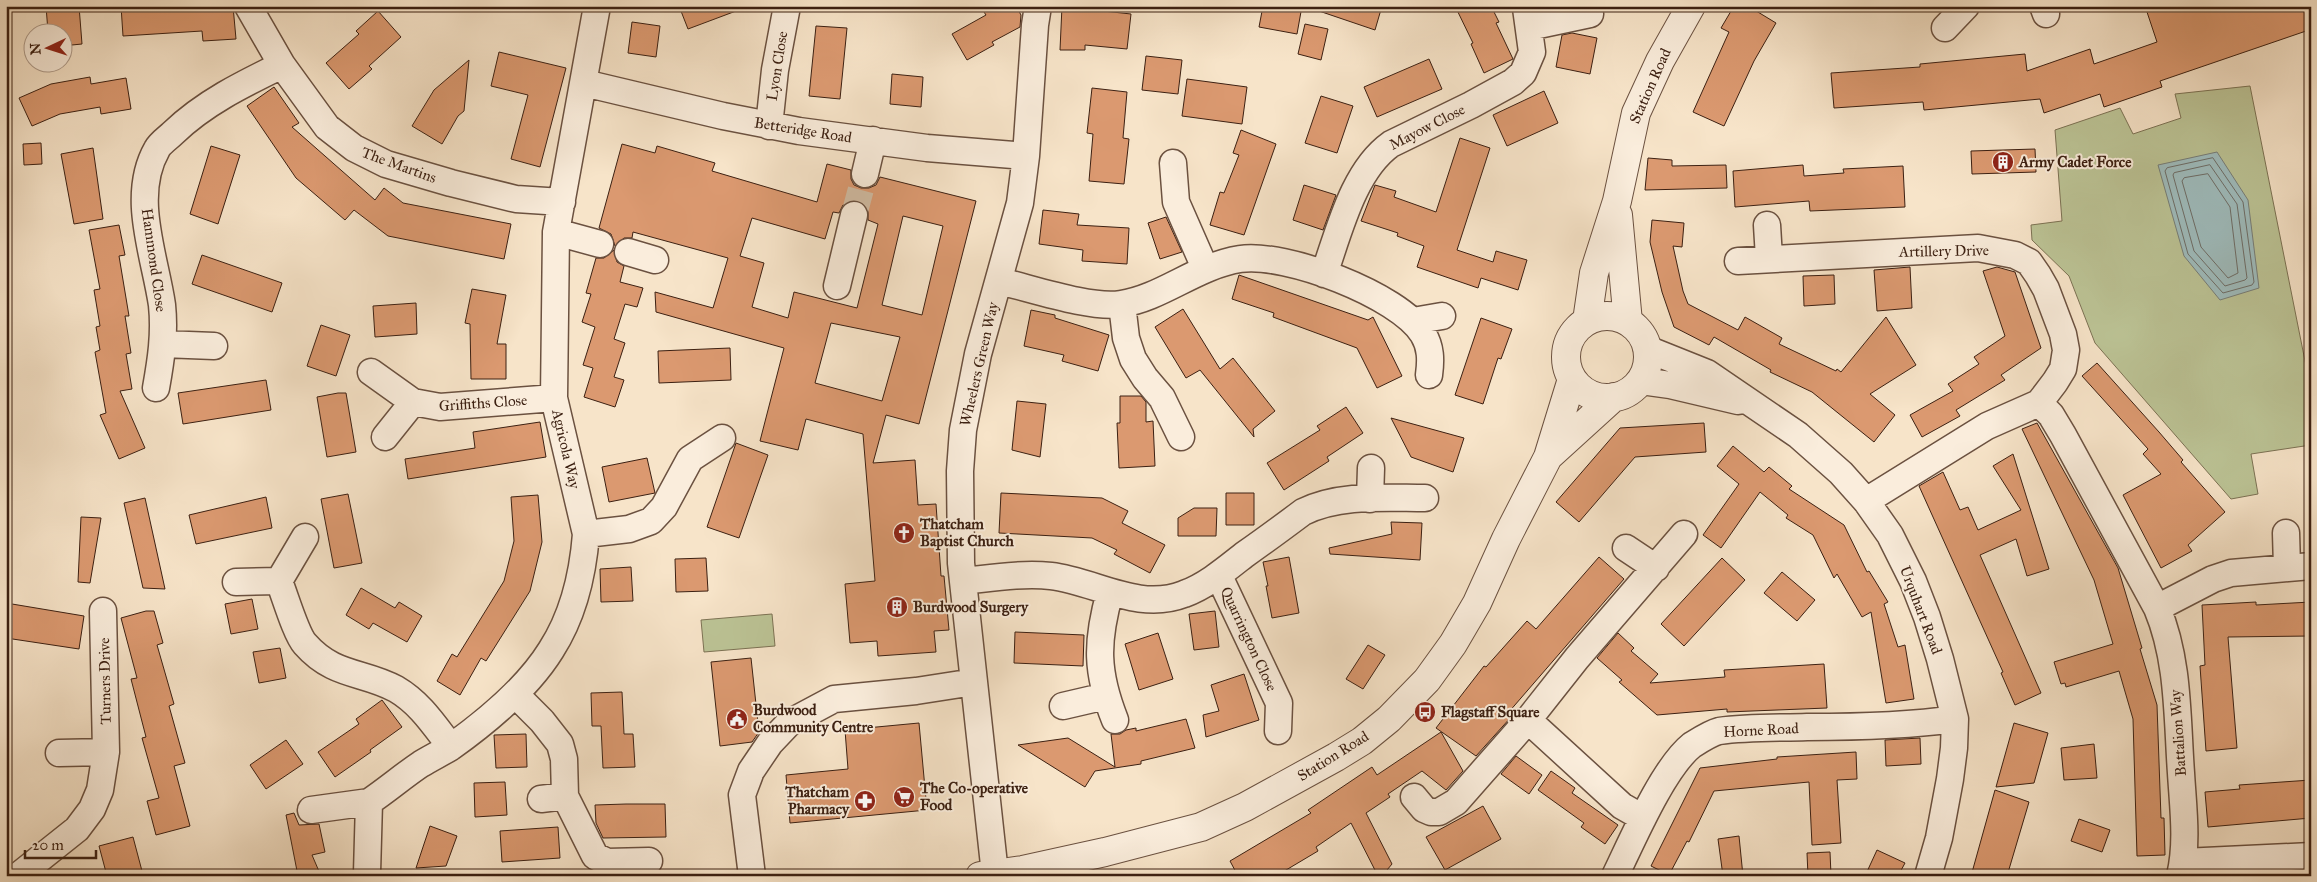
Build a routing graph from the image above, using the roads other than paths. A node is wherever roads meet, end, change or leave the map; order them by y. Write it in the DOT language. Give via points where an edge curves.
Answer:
graph roads {
  1 [pos="248,6"];
  2 [pos="597,6"];
  3 [pos="787,6"];
  4 [pos="1038,6"];
  5 [pos="1691,6"];
  6 [pos="1966,6"];
  7 [pos="1590,14"];
  8 [pos="1945,28"];
  9 [pos="282,65"];
  10 [pos="584,83"];
  11 [pos="769,126"];
  12 [pos="873,140"];
  13 [pos="1026,156"];
  14 [pos="1173,163"];
  15 [pos="865,174"];
  16 [pos="1617,201"];
  17 [pos="562,202"];
  18 [pos="854,215"];
  19 [pos="1767,225"];
  20 [pos="556,232"];
  21 [pos="600,244"];
  22 [pos="628,252"];
  23 [pos="1769,258"];
  24 [pos="655,260"];
  25 [pos="1738,261"];
  26 [pos="1205,268"];
  27 [pos="1324,274"];
  28 [pos="999,281"];
  29 [pos="836,286"];
  30 [pos="1122,304"];
  31 [pos="1442,316"];
  32 [pos="1413,321"];
  33 [pos="1587,321"];
  34 [pos="1628,322"];
  35 [pos="164,344"];
  36 [pos="214,346"];
  37 [pos="1647,349"];
  38 [pos="371,372"];
  39 [pos="1429,375"];
  40 [pos="1572,378"];
  41 [pos="1641,381"];
  42 [pos="156,388"];
  43 [pos="1614,397"];
  44 [pos="554,398"];
  45 [pos="413,402"];
  46 [pos="2039,402"];
  47 [pos="1750,404"];
  48 [pos="385,437"];
  49 [pos="1180,437"];
  50 [pos="722,438"];
  51 [pos="1548,457"];
  52 [pos="1371,468"];
  53 [pos="1425,498"];
  54 [pos="1370,499"];
  55 [pos="1866,501"];
  56 [pos="2286,533"];
  57 [pos="586,534"];
  58 [pos="1684,534"];
  59 [pos="305,537"];
  60 [pos="1626,548"];
  61 [pos="2299,567"];
  62 [pos="1656,568"];
  63 [pos="1219,576"];
  64 [pos="279,581"];
  65 [pos="963,581"];
  66 [pos="236,582"];
  67 [pos="1110,592"];
  68 [pos="2157,608"];
  69 [pos="104,612"];
  70 [pos="974,682"];
  71 [pos="515,694"];
  72 [pos="1063,706"];
  73 [pos="1955,719"];
  74 [pos="1528,720"];
  75 [pos="1278,731"];
  76 [pos="451,746"];
  77 [pos="106,752"];
  78 [pos="59,753"];
  79 [pos="1414,797"];
  80 [pos="369,802"];
  81 [pos="311,810"];
  82 [pos="1643,818"];
  83 [pos="2311,856"];
  84 [pos="649,861"];
  85 [pos="2270,867"];
  86 [pos="2182,869"];
  87 [pos="367,873"];
  88 [pos="987,875"];
  89 [pos="18,876"];
  90 [pos="752,876"];
  91 [pos="1615,876"];
  92 [pos="1928,876"];
  1 -- 9 [label="street, The Martins"];
  2 -- 10 [label="street, Agricola Way"];
  3 -- 11 [label="street, Lyon Close"];
  4 -- 13 [label="street, Wheelers Green Way"];
  5 -- 16 [label="street, Station Road" via="1636,113"];
  6 -- 8 [label="street"];
  7 -- 27 [label="street, Mayow Close" via="1528,17 1532,52 1523,73 1471,105 1390,144 1372,160 1357,186"];
  9 -- 17 [label="street, The Martins" via="327,127 354,148 386,164 516,199"];
  9 -- 35 [label="street, Hammond Close" via="224,94 157,148 147,174 145,207 162,307"];
  10 -- 11 [label="street, Betteridge Road"];
  10 -- 17 [label="street, Agricola Way"];
  11 -- 12 [label="street, Betteridge Road"];
  12 -- 13 [label="street, Betteridge Road"];
  12 -- 15 [label="street"];
  13 -- 28 [label="street, Wheelers Green Way" via="1020,203"];
  14 -- 26 [label="street" via="1176,202"];
  16 -- 33 [label="street, Station Road" via="1594,273"];
  16 -- 34 [label="street, Station Road"];
  17 -- 20 [label="street, Agricola Way"];
  18 -- 29 [label="street"];
  19 -- 23 [label="street"];
  20 -- 21 [label="street"];
  20 -- 44 [label="street, Agricola Way"];
  22 -- 24 [label="street"];
  23 -- 25 [label="street, Artillery Drive"];
  23 -- 46 [label="street, Artillery Drive" via="1978,248 2016,255 2029,262 2046,289 2066,350 2063,368"];
  26 -- 27 [label="street" via="1254,257"];
  26 -- 30 [label="street" via="1151,295"];
  27 -- 32 [label="street" via="1379,297"];
  28 -- 30 [label="street" via="1090,303"];
  28 -- 65 [label="street, Wheelers Green Way" via="978,354 963,430 959,518"];
  30 -- 49 [label="street" via="1132,359 1162,398"];
  31 -- 32 [label="street"];
  32 -- 39 [label="street" via="1429,347"];
  33 -- 34 [label="street" via="1615,317"];
  33 -- 40 [label="street" via="1573,335 1566,353"];
  34 -- 37 [label="street" via="1644,338"];
  35 -- 36 [label="street"];
  35 -- 42 [label="street, Hammond Close"];
  37 -- 41 [label="street" via="1648,360"];
  37 -- 47 [label="street, Urquhart Road" via="1707,373"];
  38 -- 45 [label="street, Griffiths Close"];
  40 -- 43 [label="street" via="1594,397"];
  40 -- 51 [label="street, Station Road"];
  41 -- 43 [label="street, Station Road" via="1632,391"];
  41 -- 47 [label="street, Urquhart Road"];
  43 -- 51 [label="street, Station Road"];
  44 -- 45 [label="street, Griffiths Close" via="440,407"];
  44 -- 57 [label="street, Agricola Way"];
  45 -- 48 [label="street"];
  46 -- 55 [label="street, Artillery Drive" via="1987,426"];
  46 -- 68 [label="street, Battalion Way" via="2055,422"];
  47 -- 55 [label="street, Urquhart Road" via="1810,444"];
  50 -- 57 [label="street" via="683,453 664,507 651,522 629,529"];
  51 -- 88 [label="street, Station Road" via="1477,603 1453,644 1407,702 1362,741 1275,791 1202,827 1106,852"];
  52 -- 54 [label="street"];
  53 -- 54 [label="street, Quarrington Close"];
  54 -- 63 [label="street, Quarrington Close" via="1315,506 1303,512"];
  55 -- 73 [label="street, Urquhart Road" via="1890,535 1913,581 1940,659"];
  56 -- 61 [label="street"];
  57 -- 71 [label="street, Agricola Way" via="584,556 568,614 552,650"];
  58 -- 62 [label="street"];
  59 -- 64 [label="street"];
  60 -- 62 [label="street"];
  61 -- 68 [label="street" via="2231,573 2212,579"];
  62 -- 74 [label="street"];
  63 -- 67 [label="street, Quarrington Close" via="1171,598 1141,599"];
  63 -- 75 [label="street, Quarrington Close" via="1289,701"];
  64 -- 66 [label="street"];
  64 -- 76 [label="street" via="303,643 328,665 394,688 408,697"];
  65 -- 67 [label="street, Quarrington Close" via="1048,576 1078,581"];
  65 -- 70 [label="street, Wheelers Green Way"];
  67 -- 72 [label="street" via="1099,642 1110,708"];
  68 -- 86 [label="street, Battalion Way" via="2174,669 2184,823"];
  69 -- 77 [label="street, Turners Drive"];
  70 -- 88 [label="street, Wheelers Green Way"];
  70 -- 90 [label="street" via="834,699 789,723 751,770 742,795"];
  71 -- 76 [label="street, Agricola Way"];
  71 -- 84 [label="street" via="560,744 564,760 553,797 595,856 601,861"];
  73 -- 82 [label="street, Horne Road" via="1717,732 1692,745 1683,754"];
  73 -- 92 [label="street, Urquhart Road" via="1950,779"];
  74 -- 79 [label="street" via="1447,809 1431,812"];
  74 -- 82 [label="street" via="1622,806"];
  76 -- 80 [label="street, Agricola Way"];
  77 -- 78 [label="street"];
  77 -- 89 [label="street, Turners Drive" via="100,790 92,809 77,829"];
  80 -- 81 [label="street, Agricola Way"];
  80 -- 87 [label="street"];
  82 -- 91 [label="street, Horne Road"];
  83 -- 85 [label="street, Battalion Way"];
  85 -- 86 [label="street, Battalion Way"];
}
